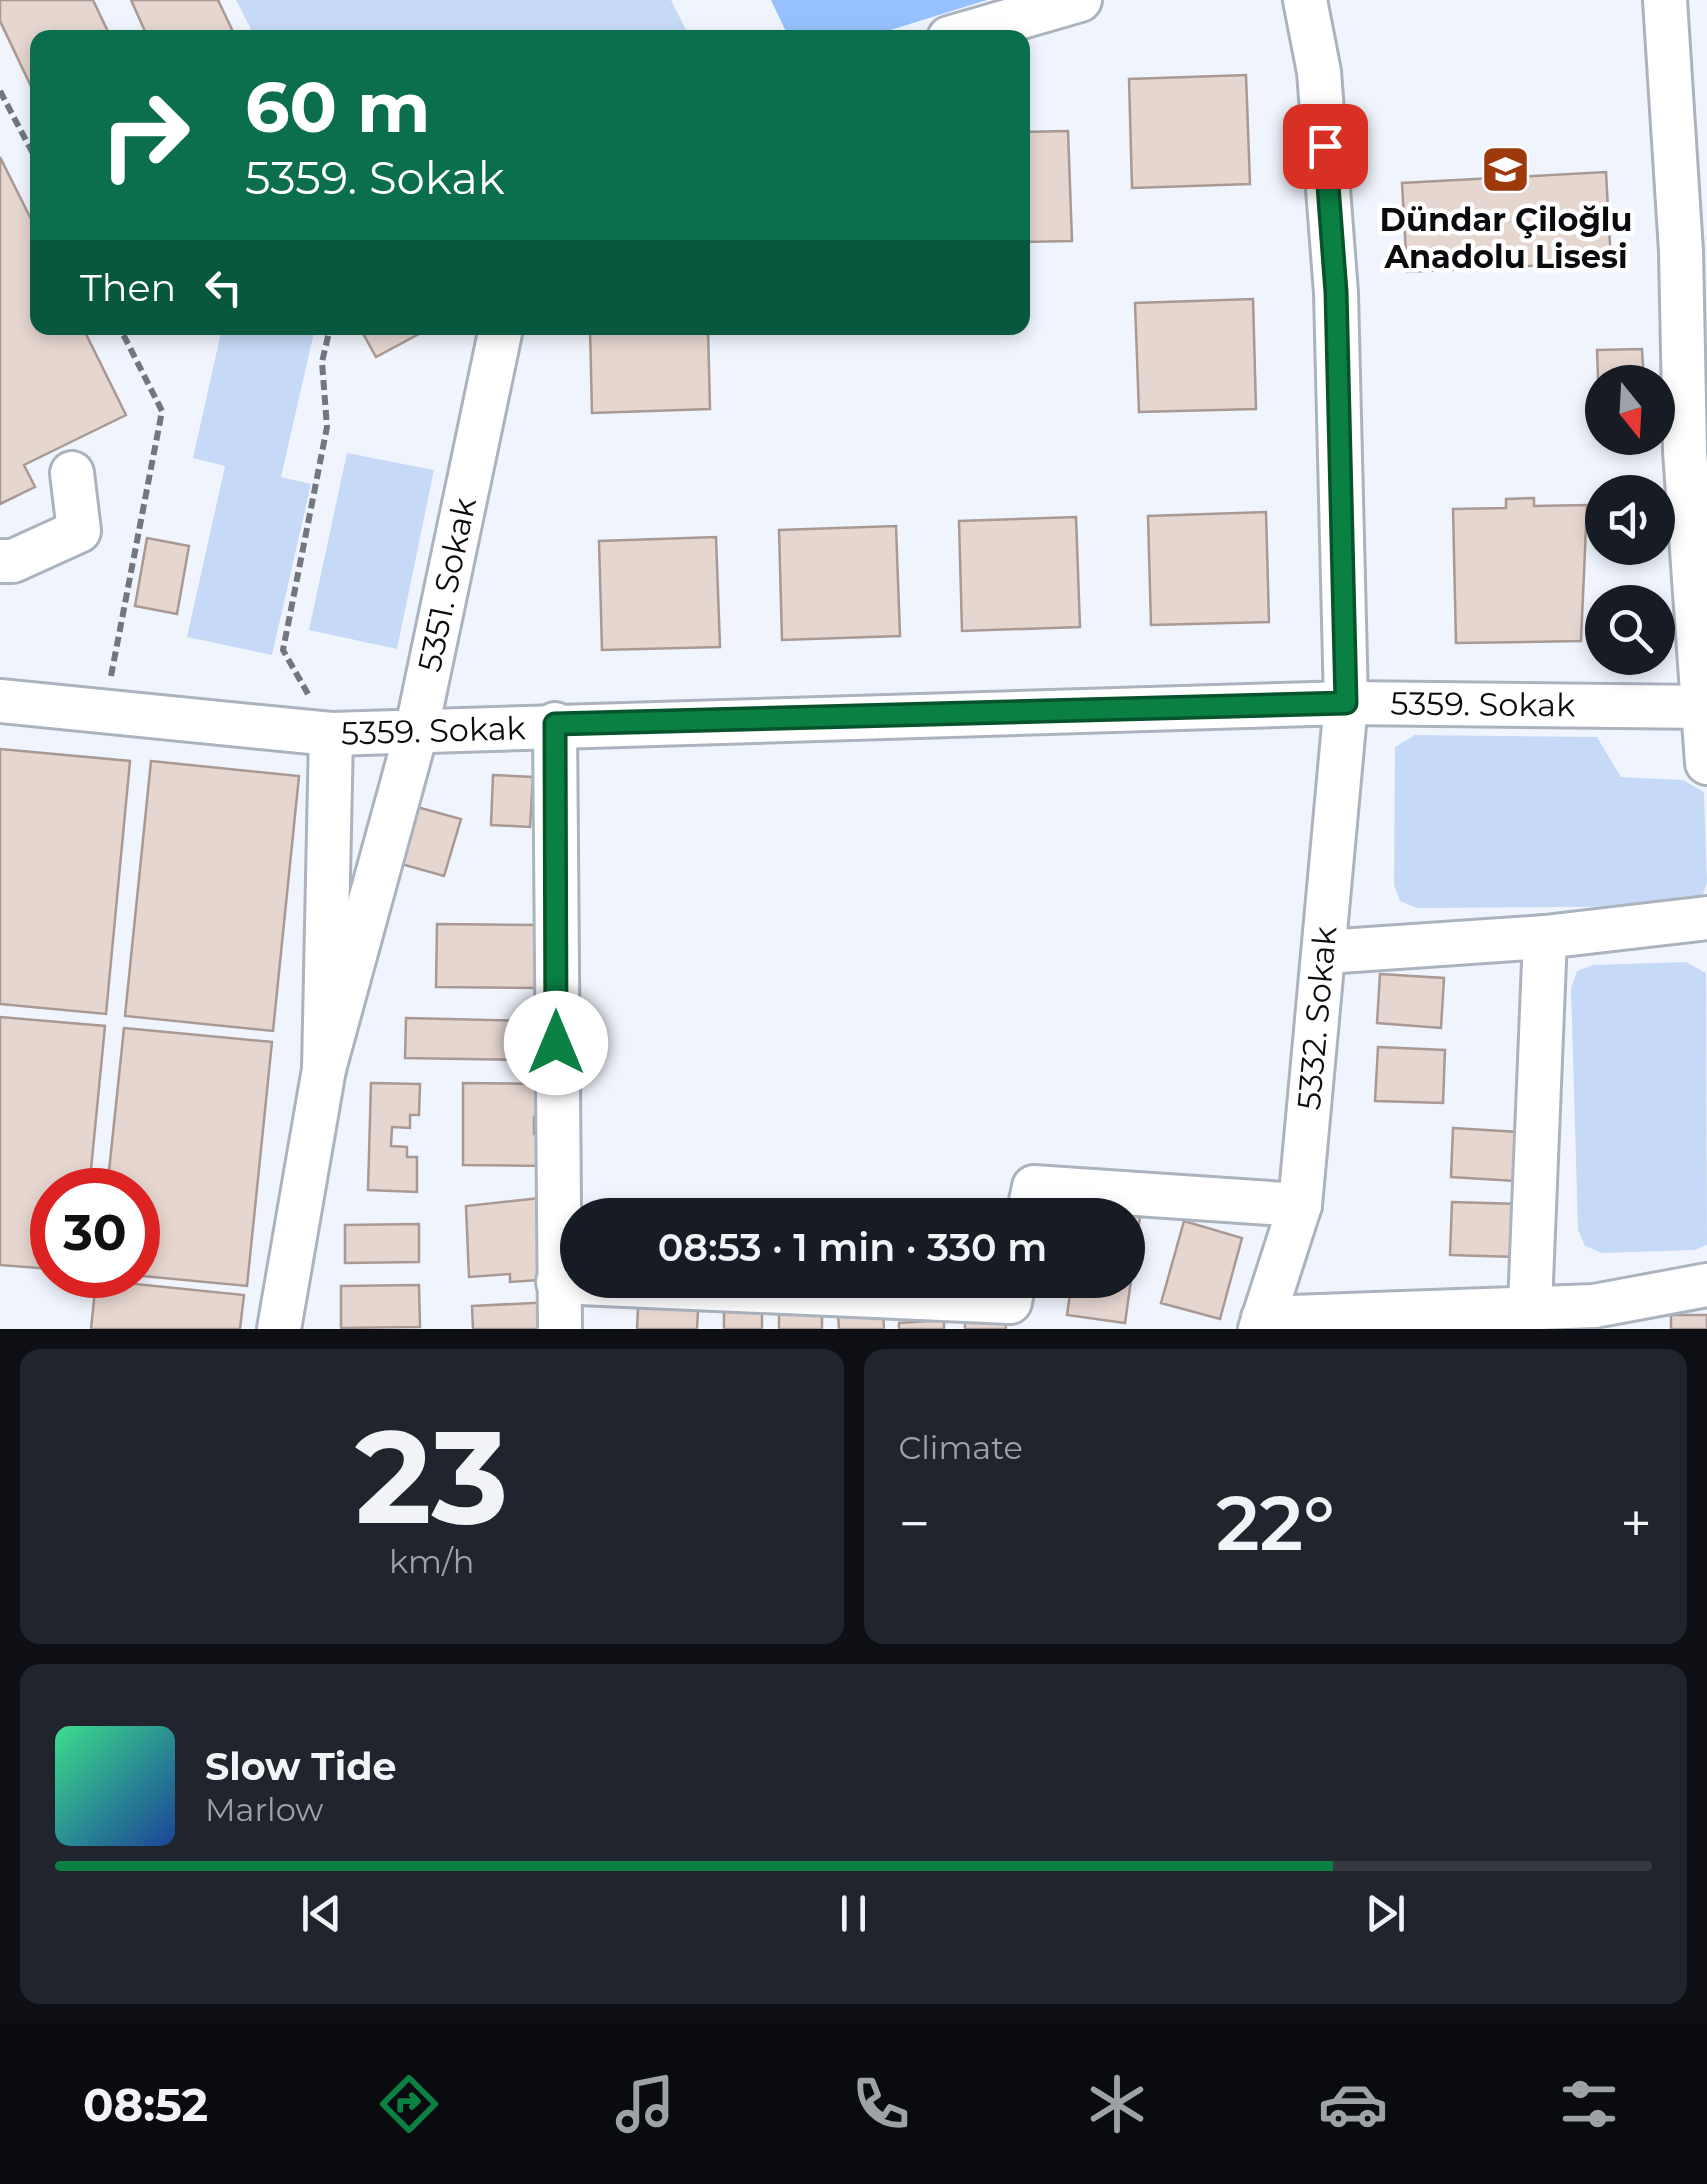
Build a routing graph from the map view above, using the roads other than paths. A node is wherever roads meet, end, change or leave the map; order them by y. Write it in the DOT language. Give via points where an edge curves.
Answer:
graph roads {
  1 [pos="1080,0"];
  2 [pos="1305,0"];
  3 [pos="1665,0"];
  4 [pos="977,30"];
  5 [pos="1689,72"];
  6 [pos="1694,246"];
  7 [pos="500,335"];
  8 [pos="1696,447"];
  9 [pos="72,472"];
  10 [pos="0,561"];
  11 [pos="0,701"];
  12 [pos="1346,703"];
  13 [pos="1703,708"];
  14 [pos="555,724"];
  15 [pos="416,733"];
  16 [pos="331,734"];
  17 [pos="1707,763"];
  18 [pos="1707,918"];
  19 [pos="1545,937"];
  20 [pos="1324,952"];
  21 [pos="324,1069"];
  22 [pos="1032,1198"];
  23 [pos="1300,1205"];
  24 [pos="558,1282"];
  25 [pos="1707,1285"];
  26 [pos="920,1298"];
  27 [pos="1011,1298"];
  28 [pos="1530,1306"];
  29 [pos="1595,1318"];
  30 [pos="1261,1323"];
  31 [pos="279,1329"];
  32 [pos="560,1329"];
  1 -- 4 [label="street"];
  2 -- 12 [label="street, 5332. Sokak" via="1319,72 1336,292"];
  3 -- 5 [label="street"];
  5 -- 6 [label="street"];
  6 -- 8 [label="street"];
  7 -- 15 [label="street, 5351. Sokak"];
  8 -- 13 [label="street"];
  9 -- 10 [label="street" via="79,531"];
  11 -- 16 [label="street, 5359. Sokak"];
  12 -- 13 [label="street, 5359. Sokak"];
  12 -- 14 [label="street, 5359. Sokak"];
  12 -- 20 [label="street, 5332. Sokak"];
  13 -- 17 [label="street"];
  14 -- 15 [label="street, 5359. Sokak"];
  14 -- 24 [label="street"];
  15 -- 16 [label="street, 5359. Sokak"];
  15 -- 21 [label="street, 5351. Sokak"];
  16 -- 21 [label="street"];
  18 -- 19 [label="street"];
  19 -- 20 [label="street"];
  19 -- 28 [label="street"];
  20 -- 23 [label="street, 5332. Sokak"];
  21 -- 31 [label="street"];
  22 -- 23 [label="street" via="1034,1187"];
  23 -- 30 [label="street, 5332. Sokak"];
  24 -- 32 [label="street"];
  25 -- 29 [label="street"];
  26 -- 27 [label="street"];
  28 -- 29 [label="street"];
  28 -- 30 [label="street"];
}
